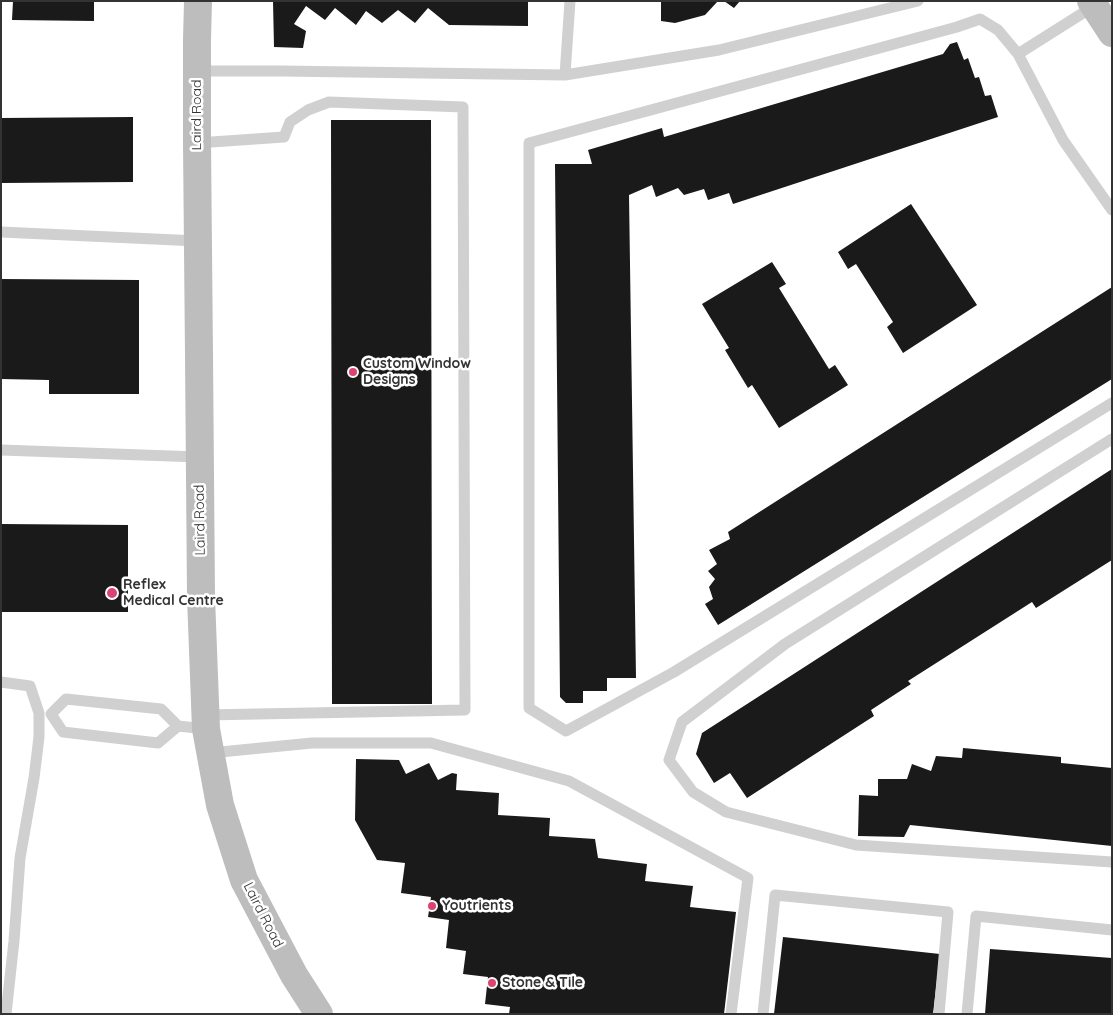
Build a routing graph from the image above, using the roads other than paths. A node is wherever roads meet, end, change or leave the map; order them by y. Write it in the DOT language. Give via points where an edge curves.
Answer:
graph roads {
  1 [pos="198,1"];
  2 [pos="570,1"];
  3 [pos="918,1"];
  4 [pos="1093,4"];
  5 [pos="1112,33"];
  6 [pos="1018,54"];
  7 [pos="197,71"];
  8 [pos="565,75"];
  9 [pos="197,144"];
  10 [pos="1112,210"];
  11 [pos="1,232"];
  12 [pos="198,240"];
  13 [pos="1112,403"];
  14 [pos="1112,438"];
  15 [pos="1,450"];
  16 [pos="200,458"];
  17 [pos="1,682"];
  18 [pos="39,713"];
  19 [pos="51,714"];
  20 [pos="178,726"];
  21 [pos="207,732"];
  22 [pos="1112,862"];
  23 [pos="1112,930"];
  24 [pos="6,1014"];
  25 [pos="320,1014"];
  26 [pos="731,1014"];
  27 [pos="763,1014"];
  28 [pos="939,1014"];
  29 [pos="967,1014"];
  1 -- 7 [label="street, Laird Road"];
  2 -- 8 [label="lane"];
  3 -- 8 [label="lane" via="719,50"];
  4 -- 5 [label="street"];
  4 -- 6 [label="lane"];
  6 -- 10 [label="lane" via="1063,140"];
  6 -- 13 [label="lane" via="998,30 980,19 529,143 529,708 566,731 674,672"];
  7 -- 8 [label="lane"];
  7 -- 9 [label="street, Laird Road"];
  9 -- 12 [label="street, Laird Road"];
  9 -- 21 [label="lane" via="284,138 290,122 329,102 463,107 465,710"];
  11 -- 12 [label="lane"];
  12 -- 16 [label="street, Laird Road"];
  14 -- 22 [label="lane" via="785,644 682,722 669,760 693,792 726,812 856,845"];
  15 -- 16 [label="lane"];
  16 -- 21 [label="street, Laird Road" via="201,597"];
  17 -- 18 [label="lane" via="30,686"];
  18 -- 19 [label="lane"];
  18 -- 24 [label="lane" via="34,778 20,858"];
  19 -- 20 [label="lane" via="66,699 160,709"];
  19 -- 20 [label="lane" via="63,732 158,742"];
  20 -- 21 [label="lane"];
  21 -- 25 [label="street, Laird Road" via="220,805 244,880 294,975"];
  21 -- 26 [label="lane" via="312,743 431,743 569,781 748,878"];
  23 -- 29 [label="lane" via="976,916"];
  27 -- 28 [label="lane" via="774,895 948,912"];
}
